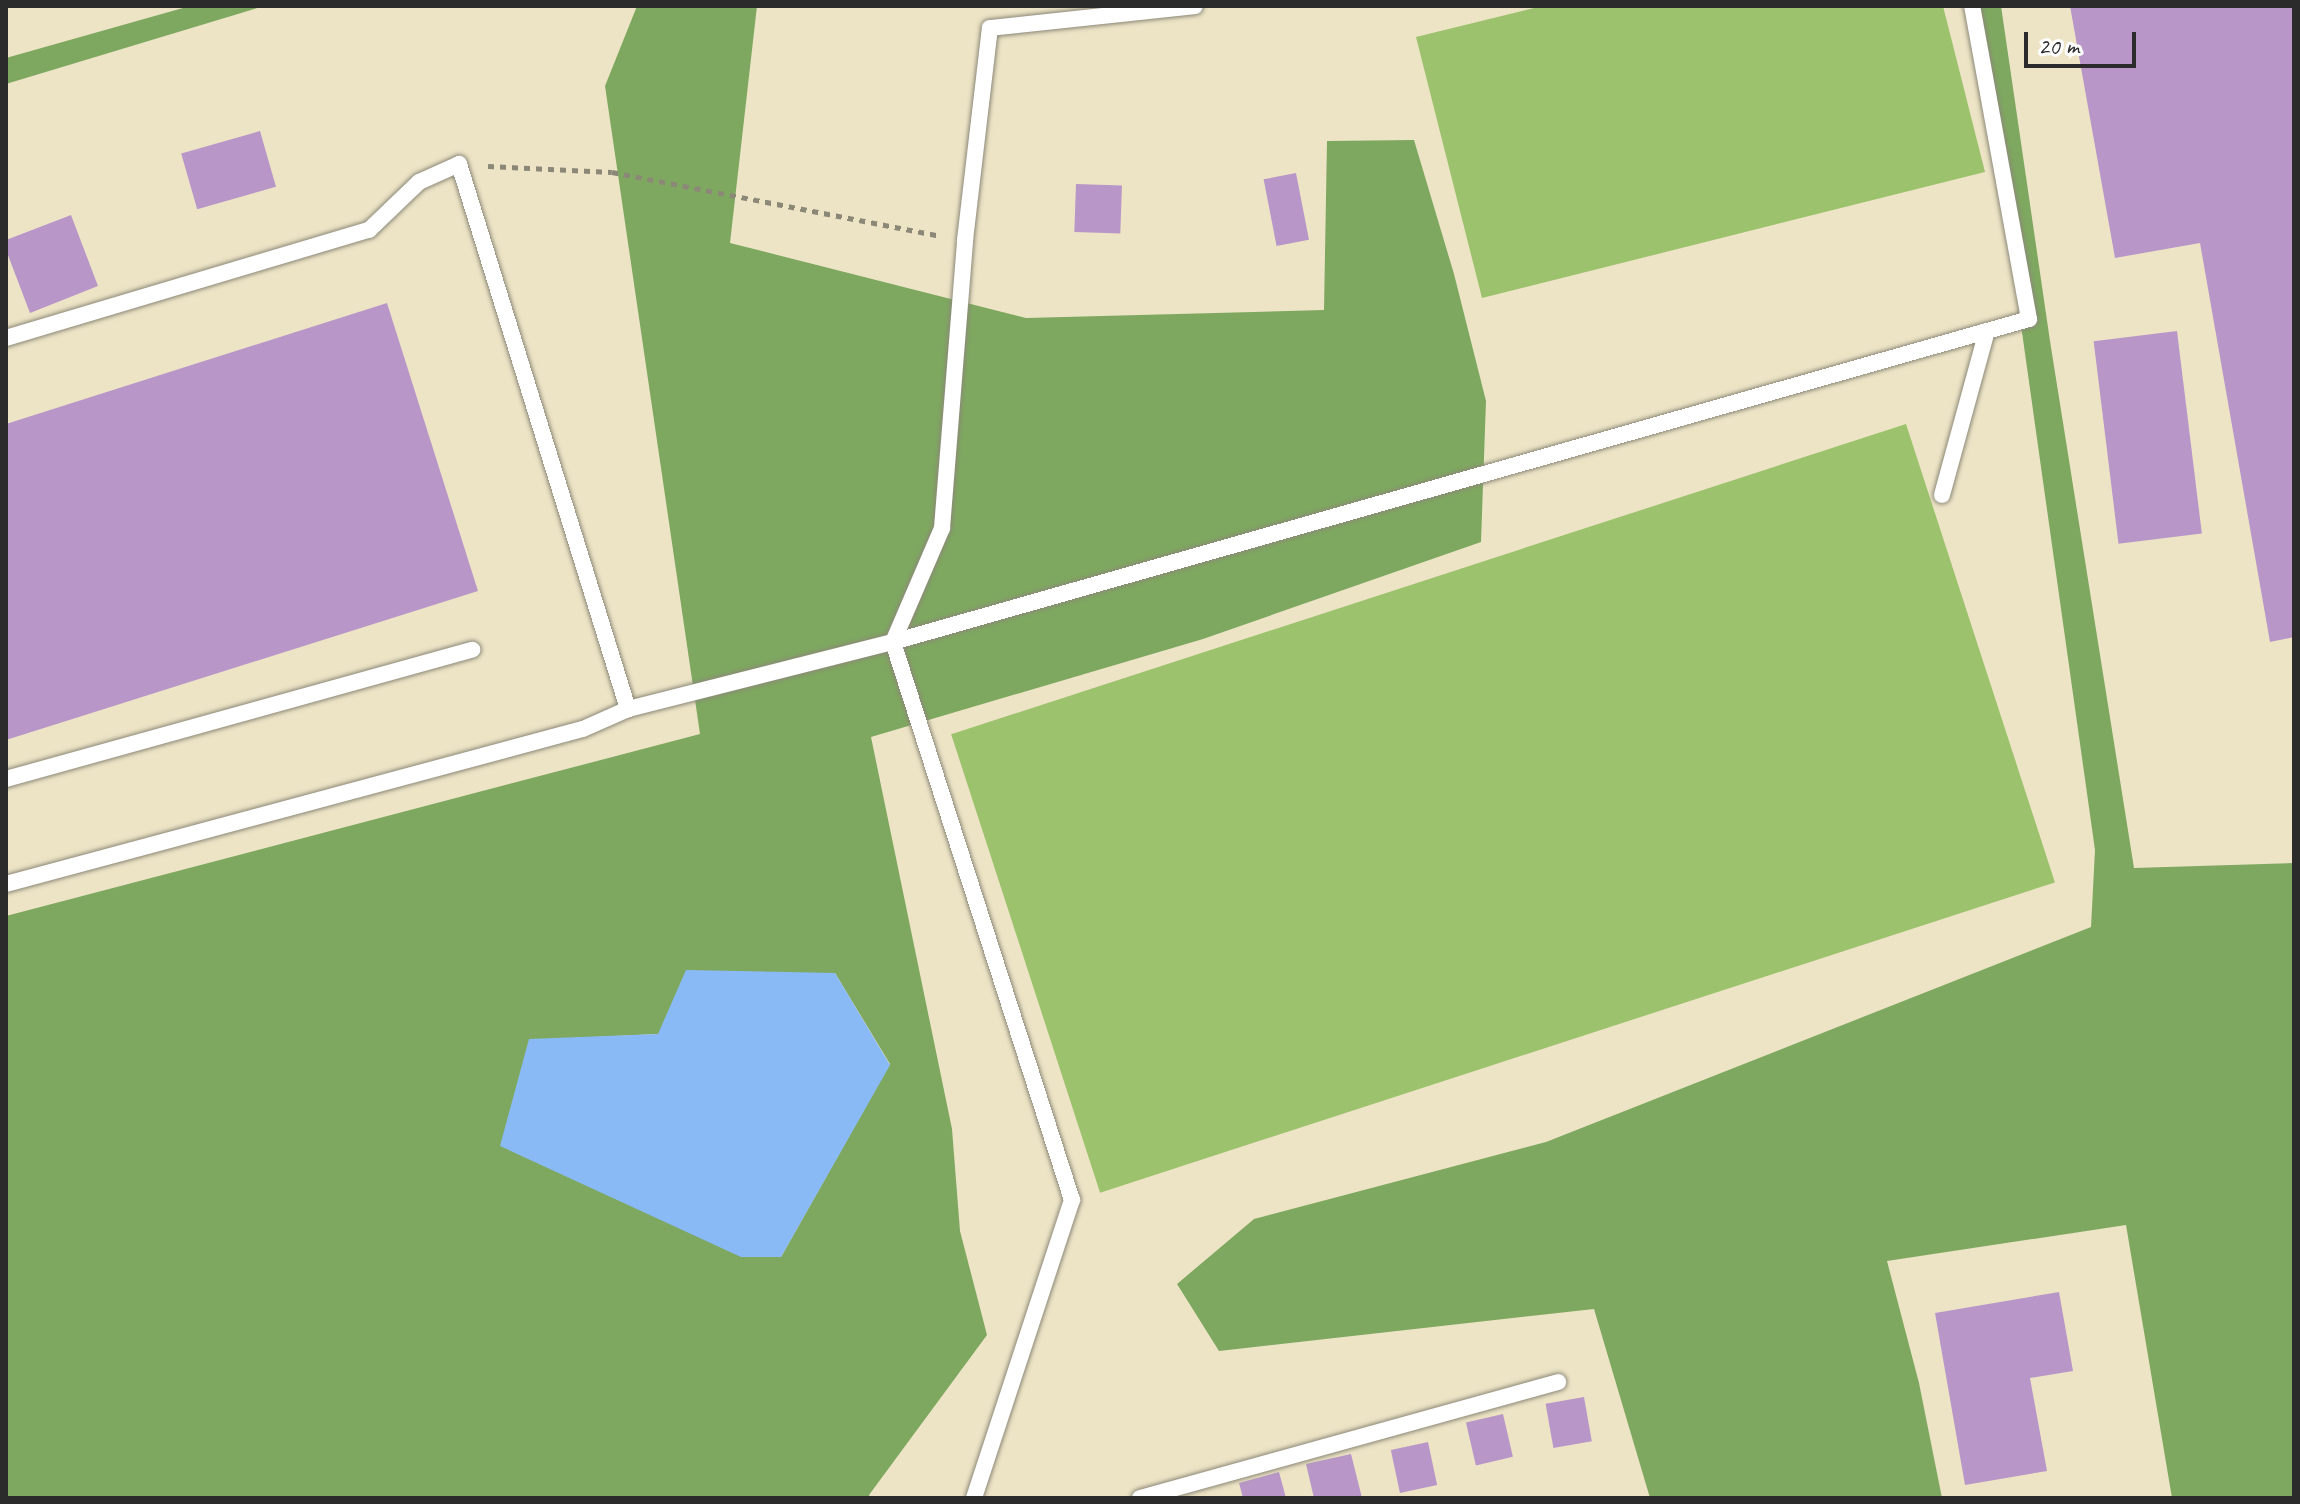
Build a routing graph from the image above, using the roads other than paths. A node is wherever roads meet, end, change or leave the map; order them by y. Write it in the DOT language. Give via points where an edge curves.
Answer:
graph roads {
  1 [pos="1195,6"];
  2 [pos="1972,6"];
  3 [pos="1987,331"];
  4 [pos="6,338"];
  5 [pos="1942,495"];
  6 [pos="893,642"];
  7 [pos="472,650"];
  8 [pos="628,709"];
  9 [pos="6,779"];
  10 [pos="6,884"];
  11 [pos="1558,1382"];
  12 [pos="974,1498"];
  13 [pos="1140,1498"];
  1 -- 6 [label="lane" via="990,28 965,240 942,528"];
  2 -- 3 [label="lane" via="2029,319"];
  3 -- 5 [label="lane"];
  3 -- 6 [label="lane"];
  4 -- 8 [label="lane" via="369,230 419,182 459,164"];
  6 -- 8 [label="lane"];
  6 -- 12 [label="lane" via="1072,1200"];
  7 -- 9 [label="lane"];
  8 -- 10 [label="lane" via="583,729"];
  11 -- 13 [label="lane"];
}
